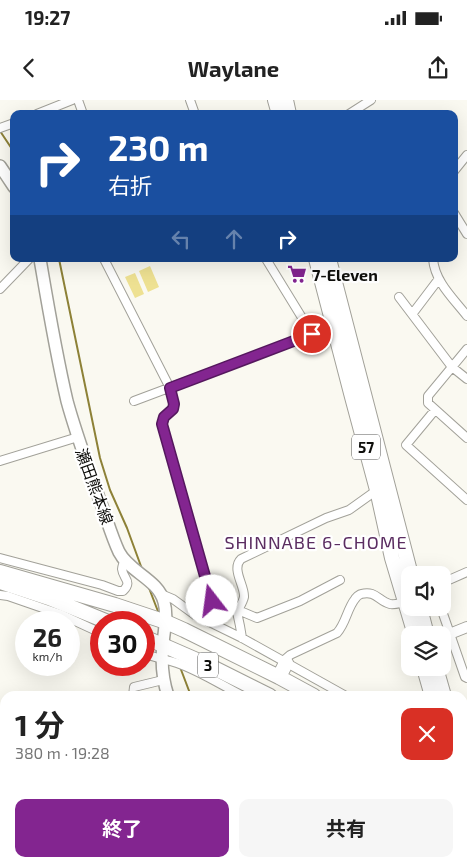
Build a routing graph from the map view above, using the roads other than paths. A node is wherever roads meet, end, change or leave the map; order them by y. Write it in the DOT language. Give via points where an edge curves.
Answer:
graph roads {
  1 [pos="72,100"];
  2 [pos="371,100"];
  3 [pos="47,110"];
  4 [pos="355,110"];
  5 [pos="467,155"];
  6 [pos="0,166"];
  7 [pos="458,166"];
  8 [pos="10,181"];
  9 [pos="464,222"];
  10 [pos="467,234"];
  11 [pos="26,262"];
  12 [pos="41,262"];
  13 [pos="106,262"];
  14 [pos="268,262"];
  15 [pos="317,262"];
  16 [pos="330,262"];
  17 [pos="433,262"];
  18 [pos="438,280"];
  19 [pos="0,289"];
  20 [pos="400,298"];
  21 [pos="413,313"];
  22 [pos="467,316"];
  23 [pos="334,326"];
  24 [pos="312,334"];
  25 [pos="467,349"];
  26 [pos="452,367"];
  27 [pos="467,380"];
  28 [pos="170,388"];
  29 [pos="134,401"];
  30 [pos="435,410"];
  31 [pos="78,437"];
  32 [pos="467,438"];
  33 [pos="0,462"];
  34 [pos="378,490"];
  35 [pos="467,500"];
  36 [pos="0,558"];
  37 [pos="124,560"];
  38 [pos="409,566"];
  39 [pos="0,572"];
  40 [pos="467,572"];
  41 [pos="451,579"];
  42 [pos="340,580"];
  43 [pos="0,582"];
  44 [pos="401,588"];
  45 [pos="160,594"];
  46 [pos="0,595"];
  47 [pos="212,601"];
  48 [pos="401,603"];
  49 [pos="237,611"];
  50 [pos="90,615"];
  51 [pos="195,615"];
  52 [pos="166,622"];
  53 [pos="467,627"];
  54 [pos="90,628"];
  55 [pos="451,634"];
  56 [pos="242,638"];
  57 [pos="155,641"];
  58 [pos="162,644"];
  59 [pos="451,646"];
  60 [pos="155,658"];
  61 [pos="162,659"];
  62 [pos="285,662"];
  63 [pos="426,676"];
  64 [pos="438,676"];
  65 [pos="279,677"];
  66 [pos="467,678"];
  67 [pos="163,680"];
  68 [pos="134,691"];
  69 [pos="166,691"];
  70 [pos="233,691"];
  71 [pos="260,691"];
  72 [pos="305,691"];
  73 [pos="337,691"];
  74 [pos="431,691"];
  75 [pos="443,691"];
  1 -- 3 [label="street"];
  2 -- 4 [label="street"];
  5 -- 7 [label="street"];
  6 -- 8 [label="main road"];
  9 -- 10 [label="street"];
  11 -- 19 [label="street"];
  12 -- 31 [label="main road, 瀬田熊本線" via="67,400"];
  13 -- 28 [label="street"];
  14 -- 24 [label="street"];
  15 -- 23 [label="highway, 57"];
  16 -- 38 [label="highway, 57"];
  17 -- 18 [label="street"];
  18 -- 21 [label="street"];
  18 -- 22 [label="street"];
  20 -- 21 [label="street"];
  21 -- 26 [label="street"];
  23 -- 24 [label="street"];
  23 -- 34 [label="highway, 57"];
  24 -- 28 [label="street"];
  25 -- 26 [label="street"];
  26 -- 27 [label="street"];
  26 -- 30 [label="street" via="428,396 428,403"];
  28 -- 29 [label="street"];
  28 -- 47 [label="street" via="173,409 164,417 162,424"];
  30 -- 32 [label="street"];
  30 -- 35 [label="street" via="406,445"];
  31 -- 33 [label="street"];
  31 -- 37 [label="main road, 瀬田熊本線"];
  34 -- 44 [label="highway, 57"];
  34 -- 49 [label="street" via="349,510 240,559 237,567 244,598"];
  36 -- 37 [label="street" via="118,591 126,588 122,570"];
  37 -- 45 [label="main road, 瀬田熊本線"];
  39 -- 52 [label="highway, 3"];
  40 -- 41 [label="street"];
  42 -- 49 [label="street" via="300,602 257,618"];
  43 -- 50 [label="highway"];
  45 -- 51 [label="street"];
  45 -- 52 [label="main road"];
  46 -- 54 [label="street" via="60,614"];
  47 -- 49 [label="street"];
  47 -- 51 [label="street"];
  48 -- 62 [label="street" via="388,604 374,594 358,595 337,633 290,654"];
  49 -- 56 [label="street"];
  51 -- 56 [label="street"];
  52 -- 58 [label="main road"];
  52 -- 65 [label="highway, 3"];
  53 -- 55 [label="street"];
  56 -- 62 [label="street"];
  57 -- 58 [label="highway, 3"];
  58 -- 61 [label="main road"];
  58 -- 71 [label="highway, 3"];
  59 -- 66 [label="street"];
  60 -- 61 [label="street"];
  61 -- 67 [label="main road"];
  61 -- 70 [label="street" via="176,662"];
  62 -- 65 [label="highway"];
  62 -- 73 [label="street"];
  63 -- 74 [label="highway"];
  64 -- 75 [label="highway"];
  65 -- 72 [label="highway, 3"];
  67 -- 68 [label="street" via="134,687"];
  67 -- 69 [label="main road"];
}
